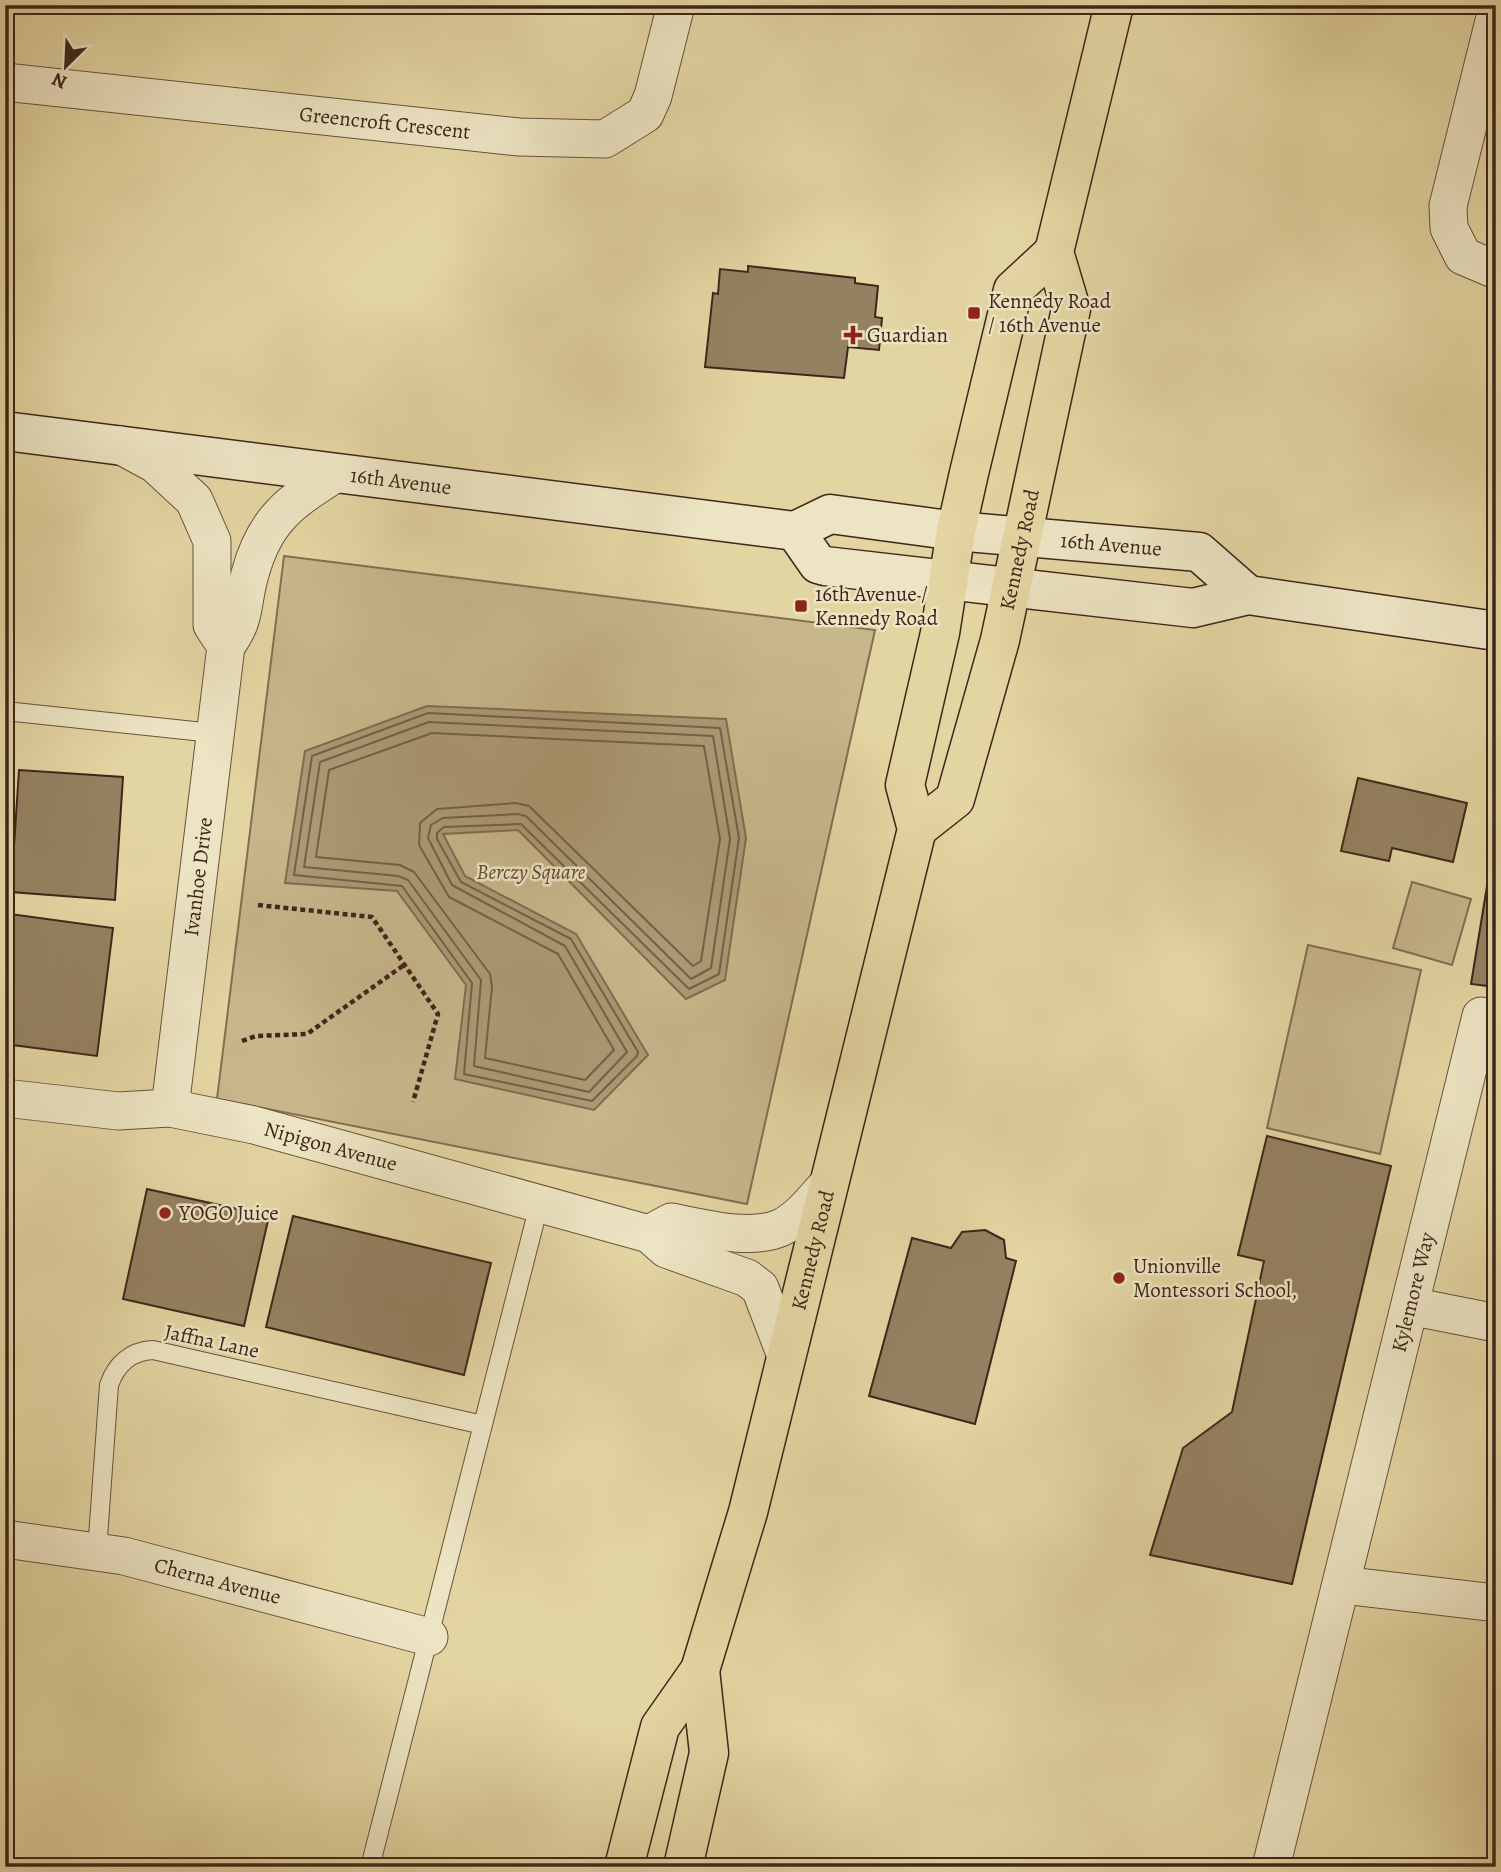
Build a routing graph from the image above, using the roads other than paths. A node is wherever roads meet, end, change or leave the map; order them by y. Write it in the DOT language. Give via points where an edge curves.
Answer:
graph roads {
  1 [pos="676,5"];
  2 [pos="1114,5"];
  3 [pos="1496,13"];
  4 [pos="5,82"];
  5 [pos="1054,251"];
  6 [pos="1496,270"];
  7 [pos="5,431"];
  8 [pos="120,445"];
  9 [pos="336,473"];
  10 [pos="795,531"];
  11 [pos="956,531"];
  12 [pos="1024,537"];
  13 [pos="948,580"];
  14 [pos="1010,588"];
  15 [pos="1248,595"];
  16 [pos="1496,631"];
  17 [pos="226,646"];
  18 [pos="5,711"];
  19 [pos="213,733"];
  20 [pos="916,829"];
  21 [pos="1496,1018"];
  22 [pos="5,1098"];
  23 [pos="170,1108"];
  24 [pos="829,1183"];
  25 [pos="539,1205"];
  26 [pos="649,1234"];
  27 [pos="1410,1306"];
  28 [pos="1496,1323"];
  29 [pos="786,1356"];
  30 [pos="483,1425"];
  31 [pos="5,1539"];
  32 [pos="97,1551"];
  33 [pos="1342,1585"];
  34 [pos="1496,1603"];
  35 [pos="429,1637"];
  36 [pos="700,1670"];
  37 [pos="370,1867"];
  38 [pos="624,1867"];
  39 [pos="683,1867"];
  40 [pos="1271,1867"];
  1 -- 4 [label="street, Greencroft Crescent" via="645,114 605,139 519,137"];
  2 -- 5 [label="main road"];
  3 -- 6 [label="street" via="1448,206 1449,228 1463,256"];
  5 -- 11 [label="main road, Kennedy Road" via="1013,290"];
  5 -- 12 [label="main road, Kennedy Road" via="1071,309"];
  7 -- 8 [label="main road, 16th Avenue"];
  8 -- 9 [label="main road, 16th Avenue"];
  8 -- 17 [label="street" via="155,464 194,500 212,541 212,625"];
  9 -- 10 [label="main road, 16th Avenue"];
  9 -- 17 [label="street, Ivanhoe Drive" via="289,504 264,536 250,574 242,623"];
  10 -- 11 [label="main road, 16th Avenue" via="831,514"];
  10 -- 13 [label="main road" via="822,566"];
  11 -- 12 [label="main road, 16th Avenue"];
  11 -- 13 [label="main road, Kennedy Road"];
  12 -- 14 [label="main road, Kennedy Road"];
  12 -- 15 [label="main road, 16th Avenue" via="1199,552"];
  13 -- 14 [label="main road"];
  13 -- 20 [label="main road, Kennedy Road" via="905,785"];
  14 -- 15 [label="main road" via="1193,608"];
  14 -- 20 [label="main road, Kennedy Road" via="955,799"];
  15 -- 16 [label="main road"];
  17 -- 19 [label="street, Ivanhoe Drive"];
  18 -- 19 [label="lane"];
  19 -- 23 [label="street, Ivanhoe Drive"];
  20 -- 24 [label="main road, Kennedy Road"];
  21 -- 27 [label="street, Kylemore Way" via="1481,1016"];
  22 -- 23 [label="street, Nipigon Avenue" via="118,1111"];
  23 -- 25 [label="street, Nipigon Avenue" via="254,1125"];
  24 -- 26 [label="street" via="780,1228 730,1234 671,1222"];
  24 -- 29 [label="main road, Kennedy Road"];
  25 -- 26 [label="street, Nipigon Avenue"];
  25 -- 30 [label="lane"];
  26 -- 29 [label="street, Nipigon Avenue" via="666,1250 747,1278 760,1288"];
  27 -- 28 [label="street"];
  27 -- 33 [label="street, Kylemore Way"];
  29 -- 36 [label="main road, Kennedy Road" via="748,1512"];
  30 -- 32 [label="lane, Jaffna Lane" via="153,1350 137,1353 120,1364 108,1385"];
  30 -- 35 [label="lane"];
  31 -- 32 [label="street, Cherna Avenue"];
  32 -- 35 [label="street, Cherna Avenue"];
  33 -- 34 [label="street"];
  33 -- 40 [label="street, Kylemore Way"];
  35 -- 37 [label="lane"];
  36 -- 38 [label="main road, Kennedy Road" via="660,1727"];
  36 -- 39 [label="main road, Kennedy Road" via="709,1753"];
}
